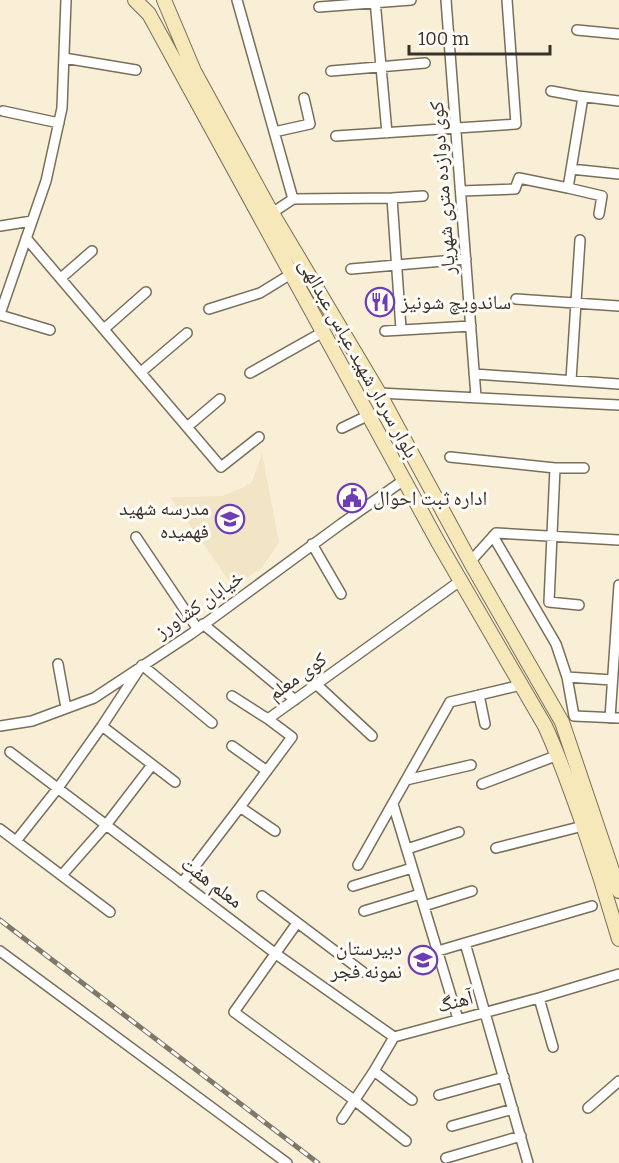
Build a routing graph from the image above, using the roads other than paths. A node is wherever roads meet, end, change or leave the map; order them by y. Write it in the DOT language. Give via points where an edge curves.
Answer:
graph roads {
  1 [pos="66,0"];
  2 [pos="135,0"];
  3 [pos="164,0"];
  4 [pos="237,0"];
  5 [pos="411,0"];
  6 [pos="446,0"];
  7 [pos="507,0"];
  8 [pos="375,2"];
  9 [pos="319,7"];
  10 [pos="577,30"];
  11 [pos="619,34"];
  12 [pos="64,58"];
  13 [pos="425,63"];
  14 [pos="381,67"];
  15 [pos="136,70"];
  16 [pos="331,71"];
  17 [pos="551,91"];
  18 [pos="584,97"];
  19 [pos="304,98"];
  20 [pos="619,101"];
  21 [pos="3,111"];
  22 [pos="59,123"];
  23 [pos="456,128"];
  24 [pos="274,132"];
  25 [pos="387,133"];
  26 [pos="336,136"];
  27 [pos="571,169"];
  28 [pos="619,174"];
  29 [pos="568,188"];
  30 [pos="461,192"];
  31 [pos="423,196"];
  32 [pos="392,198"];
  33 [pos="293,199"];
  34 [pos="272,213"];
  35 [pos="599,214"];
  36 [pos="32,221"];
  37 [pos="0,226"];
  38 [pos="26,238"];
  39 [pos="580,240"];
  40 [pos="92,251"];
  41 [pos="466,259"];
  42 [pos="396,265"];
  43 [pos="351,269"];
  44 [pos="291,274"];
  45 [pos="61,278"];
  46 [pos="146,292"];
  47 [pos="516,299"];
  48 [pos="576,304"];
  49 [pos="619,306"];
  50 [pos="208,309"];
  51 [pos="0,315"];
  52 [pos="471,326"];
  53 [pos="104,329"];
  54 [pos="401,329"];
  55 [pos="50,330"];
  56 [pos="385,331"];
  57 [pos="323,332"];
  58 [pos="187,333"];
  59 [pos="141,372"];
  60 [pos="250,373"];
  61 [pos="474,374"];
  62 [pos="572,380"];
  63 [pos="619,384"];
  64 [pos="379,393"];
  65 [pos="476,397"];
  66 [pos="220,399"];
  67 [pos="619,405"];
  68 [pos="369,415"];
  69 [pos="187,427"];
  70 [pos="342,428"];
  71 [pos="259,437"];
  72 [pos="450,457"];
  73 [pos="555,468"];
  74 [pos="585,468"];
  75 [pos="422,472"];
  76 [pos="404,480"];
  77 [pos="493,536"];
  78 [pos="551,536"];
  79 [pos="135,537"];
  80 [pos="619,540"];
  81 [pos="312,544"];
  82 [pos="470,562"];
  83 [pos="460,581"];
  84 [pos="619,585"];
  85 [pos="341,594"];
  86 [pos="618,601"];
  87 [pos="579,605"];
  88 [pos="200,626"];
  89 [pos="58,664"];
  90 [pos="142,665"];
  91 [pos="567,677"];
  92 [pos="612,680"];
  93 [pos="316,684"];
  94 [pos="521,685"];
  95 [pos="480,695"];
  96 [pos="232,696"];
  97 [pos="295,700"];
  98 [pos="66,708"];
  99 [pos="268,718"];
  100 [pos="614,718"];
  101 [pos="212,723"];
  102 [pos="486,723"];
  103 [pos="0,726"];
  104 [pos="102,726"];
  105 [pos="372,736"];
  106 [pos="232,746"];
  107 [pos="10,752"];
  108 [pos="558,755"];
  109 [pos="152,765"];
  110 [pos="471,765"];
  111 [pos="267,771"];
  112 [pos="406,780"];
  113 [pos="175,782"];
  114 [pos="482,784"];
  115 [pos="58,788"];
  116 [pos="393,804"];
  117 [pos="240,807"];
  118 [pos="106,825"];
  119 [pos="583,825"];
  120 [pos="0,829"];
  121 [pos="275,831"];
  122 [pos="459,832"];
  123 [pos="16,841"];
  124 [pos="496,848"];
  125 [pos="407,849"];
  126 [pos="358,865"];
  127 [pos="412,868"];
  128 [pos="62,875"];
  129 [pos="182,883"];
  130 [pos="353,886"];
  131 [pos="472,891"];
  132 [pos="619,891"];
  133 [pos="420,894"];
  134 [pos="262,896"];
  135 [pos="424,906"];
  136 [pos="592,906"];
  137 [pos="364,910"];
  138 [pos="110,912"];
  139 [pos="297,922"];
  140 [pos="619,939"];
  141 [pos="465,943"];
  142 [pos="0,951"];
  143 [pos="438,951"];
  144 [pos="276,954"];
  145 [pos="363,972"];
  146 [pos="619,974"];
  147 [pos="539,998"];
  148 [pos="484,1012"];
  149 [pos="458,1019"];
  150 [pos="394,1037"];
  151 [pos="553,1047"];
  152 [pos="374,1071"];
  153 [pos="504,1077"];
  154 [pos="619,1081"];
  155 [pos="439,1095"];
  156 [pos="354,1100"];
  157 [pos="412,1100"];
  158 [pos="588,1108"];
  159 [pos="513,1110"];
  160 [pos="342,1119"];
  161 [pos="452,1126"];
  162 [pos="520,1136"];
  163 [pos="406,1141"];
  164 [pos="446,1158"];
  165 [pos="287,1163"];
  166 [pos="528,1163"];
  1 -- 12 [label="street"];
  2 -- 44 [label="street, بلوار سردار شهید عباس عبدالهی" via="149,14"];
  3 -- 34 [label="street, بلوار سردار شهید عباس عبدالهی" via="194,71"];
  4 -- 24 [label="street"];
  5 -- 8 [label="street"];
  6 -- 23 [label="street, کوی دوازده متری شهریار"];
  7 -- 23 [label="street" via="516,124"];
  8 -- 9 [label="street"];
  8 -- 14 [label="street"];
  10 -- 11 [label="street"];
  12 -- 15 [label="street"];
  12 -- 22 [label="street"];
  13 -- 14 [label="street"];
  14 -- 16 [label="street"];
  14 -- 25 [label="street"];
  17 -- 18 [label="street"];
  18 -- 20 [label="street"];
  18 -- 27 [label="street"];
  19 -- 24 [label="street" via="310,124"];
  21 -- 22 [label="street"];
  22 -- 36 [label="street"];
  23 -- 25 [label="street"];
  23 -- 30 [label="street, کوی دوازده متری شهریار"];
  24 -- 33 [label="street"];
  25 -- 26 [label="street"];
  27 -- 28 [label="street"];
  27 -- 29 [label="street"];
  29 -- 30 [label="street" via="519,178 515,189"];
  29 -- 35 [label="street" via="602,196"];
  30 -- 41 [label="street, کوی دوازده متری شهریار"];
  31 -- 32 [label="street"];
  32 -- 33 [label="street"];
  32 -- 42 [label="street"];
  33 -- 34 [label="street"];
  34 -- 64 [label="street, بلوار سردار شهید عباس عبدالهی"];
  36 -- 37 [label="street"];
  36 -- 38 [label="street"];
  38 -- 45 [label="street"];
  38 -- 51 [label="street"];
  39 -- 48 [label="street"];
  40 -- 45 [label="street"];
  41 -- 42 [label="street"];
  41 -- 52 [label="street, کوی دوازده متری شهریار"];
  42 -- 43 [label="street"];
  42 -- 54 [label="street"];
  44 -- 50 [label="street" via="260,293"];
  44 -- 57 [label="street, بلوار سردار شهید عباس عبدالهی"];
  45 -- 53 [label="street"];
  46 -- 53 [label="street"];
  47 -- 48 [label="street"];
  48 -- 49 [label="street"];
  48 -- 62 [label="street"];
  51 -- 55 [label="street"];
  52 -- 54 [label="street"];
  52 -- 61 [label="street, کوی دوازده متری شهریار"];
  53 -- 59 [label="street"];
  54 -- 56 [label="street"];
  57 -- 60 [label="street"];
  57 -- 68 [label="street, بلوار سردار شهید عباس عبدالهی"];
  58 -- 59 [label="street"];
  59 -- 69 [label="street"];
  61 -- 62 [label="street"];
  61 -- 65 [label="street, کوی دوازده متری شهریار"];
  62 -- 63 [label="street"];
  64 -- 65 [label="street"];
  64 -- 75 [label="street, بلوار سردار شهید عباس عبدالهی"];
  65 -- 67 [label="street"];
  66 -- 69 [label="street"];
  68 -- 70 [label="street"];
  68 -- 76 [label="street, بلوار سردار شهید عباس عبدالهی"];
  69 -- 71 [label="street" via="221,467"];
  72 -- 73 [label="street"];
  73 -- 74 [label="street"];
  73 -- 78 [label="street"];
  75 -- 76 [label="street"];
  75 -- 82 [label="street, بلوار سردار شهید عباس عبدالهی"];
  76 -- 81 [label="street, خیابان کشاورز"];
  76 -- 83 [label="street, بلوار سردار شهید عباس عبدالهی"];
  77 -- 78 [label="street"];
  77 -- 82 [label="street"];
  77 -- 91 [label="street" via="556,644"];
  78 -- 80 [label="street"];
  78 -- 87 [label="street" via="549,602"];
  79 -- 88 [label="street"];
  81 -- 85 [label="street"];
  81 -- 88 [label="street, خیابان کشاورز"];
  82 -- 132 [label="street, بلوار سردار شهید عباس عبدالهی" via="562,722"];
  83 -- 93 [label="street, کوی معلم"];
  83 -- 94 [label="street, بلوار سردار شهید عباس عبدالهی"];
  84 -- 86 [label="street"];
  86 -- 92 [label="street"];
  88 -- 90 [label="street, خیابان کشاورز"];
  88 -- 97 [label="street"];
  89 -- 98 [label="street"];
  90 -- 98 [label="street, خیابان کشاورز" via="94,698"];
  90 -- 101 [label="street"];
  90 -- 104 [label="street"];
  91 -- 92 [label="street"];
  91 -- 100 [label="street" via="574,716"];
  92 -- 100 [label="street"];
  93 -- 97 [label="street, کوی معلم"];
  93 -- 105 [label="street"];
  94 -- 95 [label="street"];
  94 -- 108 [label="street, بلوار سردار شهید عباس عبدالهی"];
  95 -- 102 [label="street"];
  95 -- 112 [label="street" via="450,702"];
  96 -- 99 [label="street"];
  97 -- 99 [label="street, کوی معلم"];
  98 -- 103 [label="street, خیابان کشاورز" via="32,721"];
  99 -- 111 [label="street, کوی معلم" via="292,737"];
  104 -- 109 [label="street"];
  104 -- 115 [label="street"];
  106 -- 111 [label="street"];
  107 -- 115 [label="street, معلم هفت"];
  108 -- 114 [label="street"];
  108 -- 119 [label="street, بلوار سردار شهید عباس عبدالهی"];
  109 -- 113 [label="street"];
  109 -- 118 [label="street"];
  110 -- 112 [label="street"];
  111 -- 117 [label="street, کوی معلم"];
  112 -- 116 [label="street"];
  115 -- 118 [label="street, معلم هفت"];
  115 -- 123 [label="street"];
  116 -- 125 [label="street"];
  116 -- 126 [label="street"];
  117 -- 121 [label="street"];
  117 -- 129 [label="street, کوی معلم"];
  118 -- 128 [label="street"];
  118 -- 129 [label="street, معلم هفت"];
  119 -- 124 [label="street"];
  119 -- 140 [label="street, بلوار سردار شهید عباس عبدالهی"];
  120 -- 123 [label="street"];
  122 -- 125 [label="street"];
  123 -- 128 [label="street"];
  125 -- 127 [label="street"];
  127 -- 130 [label="street"];
  127 -- 133 [label="street"];
  128 -- 138 [label="street"];
  129 -- 144 [label="street, معلم هفت"];
  131 -- 135 [label="street"];
  133 -- 135 [label="street"];
  133 -- 137 [label="street"];
  134 -- 139 [label="street"];
  135 -- 143 [label="street"];
  136 -- 141 [label="street"];
  139 -- 144 [label="street"];
  139 -- 145 [label="street"];
  141 -- 143 [label="street"];
  141 -- 148 [label="street"];
  142 -- 165 [label="street"];
  143 -- 149 [label="street"];
  144 -- 150 [label="street, معلم هفت"];
  144 -- 156 [label="street" via="234,1012"];
  146 -- 147 [label="street, آهنگ"];
  147 -- 148 [label="street, آهنگ"];
  147 -- 151 [label="street"];
  148 -- 149 [label="street, آهنگ"];
  148 -- 153 [label="street"];
  149 -- 150 [label="street, آهنگ"];
  150 -- 152 [label="street"];
  152 -- 156 [label="street"];
  152 -- 157 [label="street"];
  153 -- 155 [label="street"];
  153 -- 159 [label="street"];
  154 -- 158 [label="street"];
  156 -- 160 [label="street"];
  156 -- 163 [label="street"];
  159 -- 161 [label="street"];
  159 -- 162 [label="street"];
  162 -- 164 [label="street"];
  162 -- 166 [label="street"];
}
